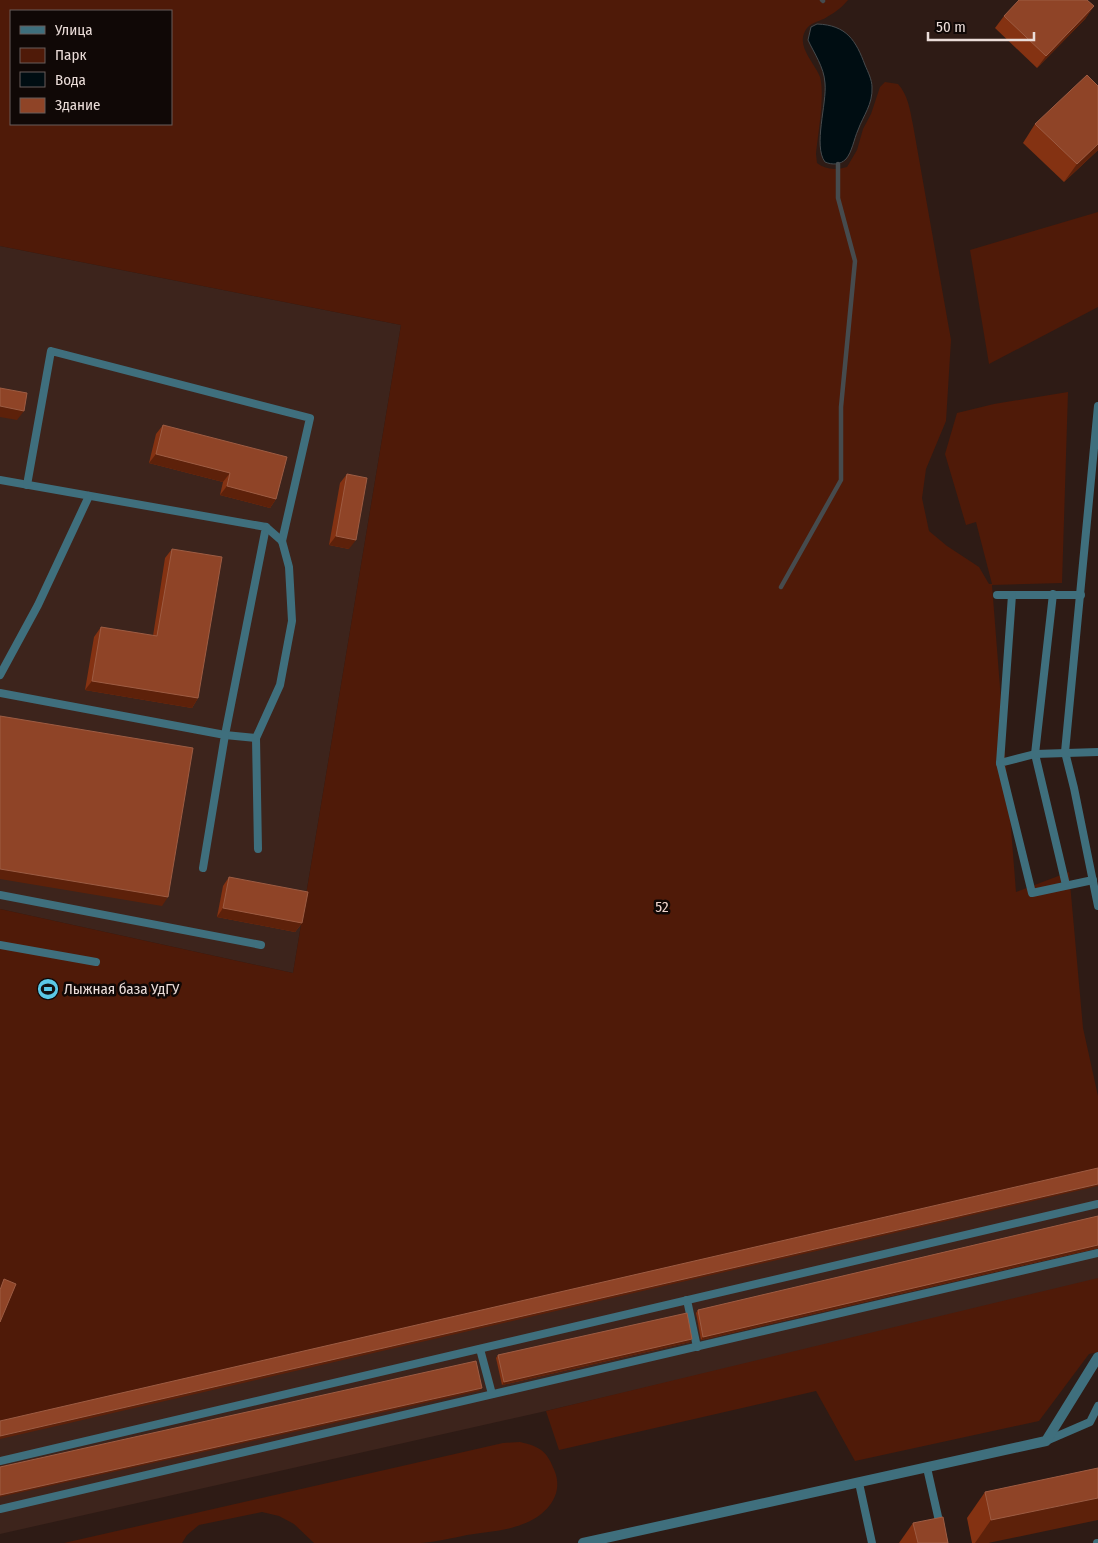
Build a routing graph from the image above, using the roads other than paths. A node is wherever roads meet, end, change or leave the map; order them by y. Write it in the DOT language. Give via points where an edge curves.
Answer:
graph roads {
  1 [pos="1098,406"];
  2 [pos="0,480"];
  3 [pos="27,485"];
  4 [pos="89,496"];
  5 [pos="266,526"];
  6 [pos="282,541"];
  7 [pos="1053,594"];
  8 [pos="1081,594"];
  9 [pos="997,595"];
  10 [pos="1012,595"];
  11 [pos="0,675"];
  12 [pos="0,693"];
  13 [pos="225,735"];
  14 [pos="256,738"];
  15 [pos="1065,752"];
  16 [pos="1098,752"];
  17 [pos="1035,754"];
  18 [pos="1000,763"];
  19 [pos="258,849"];
  20 [pos="203,868"];
  21 [pos="1093,880"];
  22 [pos="1066,885"];
  23 [pos="0,895"];
  24 [pos="1098,906"];
  25 [pos="0,945"];
  26 [pos="261,945"];
  27 [pos="96,962"];
  28 [pos="1098,1204"];
  29 [pos="1098,1253"];
  30 [pos="687,1300"];
  31 [pos="697,1347"];
  32 [pos="480,1349"];
  33 [pos="1098,1357"];
  34 [pos="492,1394"];
  35 [pos="1098,1406"];
  36 [pos="1094,1421"];
  37 [pos="1046,1441"];
  38 [pos="0,1461"];
  39 [pos="927,1468"];
  40 [pos="859,1483"];
  41 [pos="0,1509"];
  42 [pos="583,1543"];
  43 [pos="872,1543"];
  44 [pos="944,1543"];
  1 -- 8 [label="lane"];
  2 -- 3 [label="lane"];
  3 -- 4 [label="lane"];
  3 -- 6 [label="lane" via="51,351 310,418"];
  4 -- 5 [label="lane"];
  4 -- 11 [label="lane" via="38,606"];
  5 -- 6 [label="lane"];
  5 -- 13 [label="lane"];
  6 -- 14 [label="lane" via="289,567 292,621 280,685"];
  7 -- 8 [label="lane"];
  7 -- 10 [label="lane"];
  7 -- 17 [label="lane"];
  8 -- 15 [label="lane"];
  9 -- 10 [label="lane"];
  10 -- 18 [label="lane"];
  12 -- 13 [label="lane"];
  13 -- 14 [label="lane"];
  13 -- 20 [label="lane"];
  14 -- 19 [label="lane"];
  15 -- 16 [label="lane"];
  15 -- 17 [label="lane"];
  15 -- 21 [label="lane"];
  17 -- 18 [label="lane"];
  17 -- 22 [label="lane"];
  18 -- 22 [label="lane" via="1032,893"];
  21 -- 22 [label="lane"];
  21 -- 24 [label="lane"];
  23 -- 26 [label="lane"];
  25 -- 27 [label="lane"];
  28 -- 30 [label="lane"];
  29 -- 31 [label="lane"];
  30 -- 31 [label="lane"];
  30 -- 32 [label="lane"];
  31 -- 34 [label="lane"];
  32 -- 34 [label="lane"];
  32 -- 38 [label="lane"];
  33 -- 37 [label="street"];
  34 -- 41 [label="lane"];
  35 -- 36 [label="lane"];
  36 -- 37 [label="lane"];
  37 -- 39 [label="street"];
  39 -- 40 [label="street"];
  39 -- 44 [label="lane"];
  40 -- 42 [label="street"];
  40 -- 43 [label="lane"];
}
